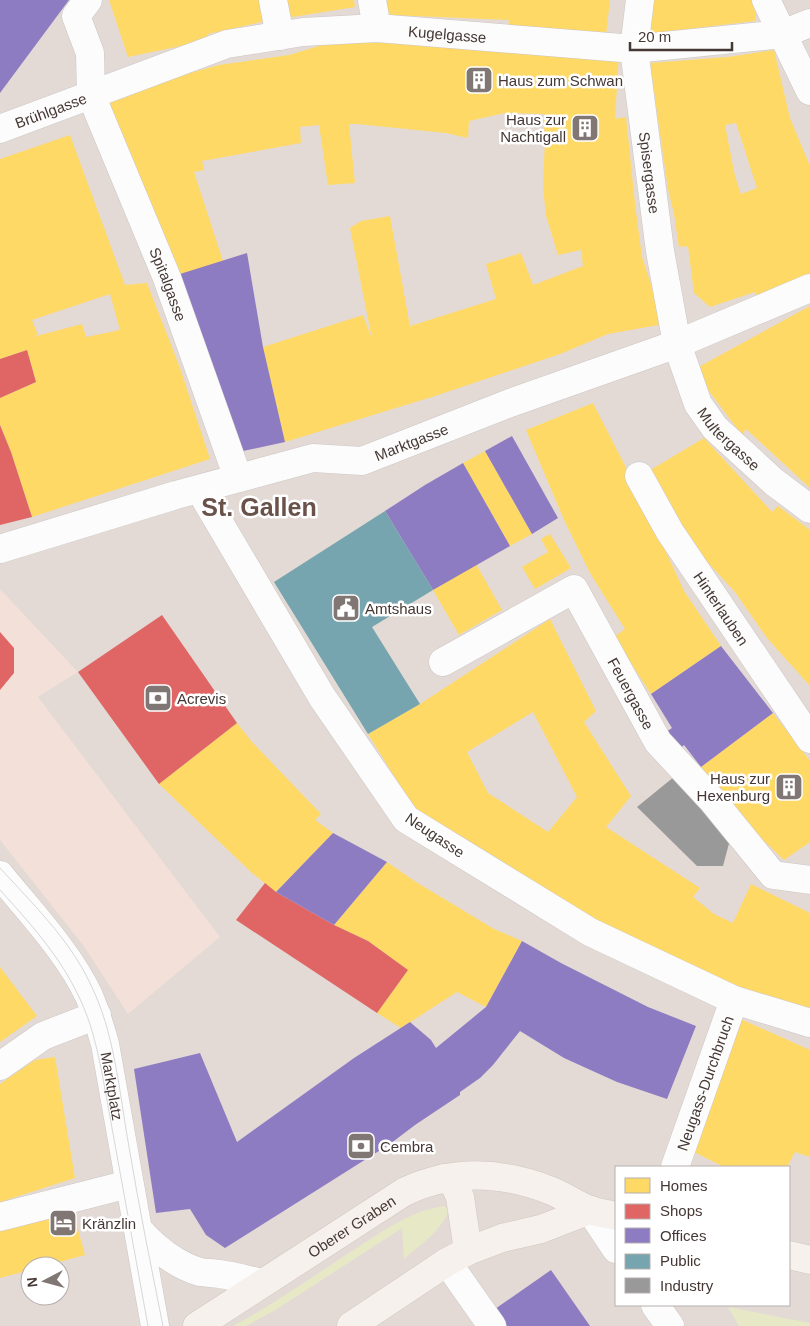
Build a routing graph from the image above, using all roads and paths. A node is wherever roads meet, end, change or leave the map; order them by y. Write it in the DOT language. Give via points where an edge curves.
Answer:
graph roads {
  1 [pos="88,0"];
  2 [pos="273,0"];
  3 [pos="372,0"];
  4 [pos="640,0"];
  5 [pos="766,0"];
  6 [pos="810,23"];
  7 [pos="377,28"];
  8 [pos="783,34"];
  9 [pos="280,36"];
  10 [pos="634,49"];
  11 [pos="810,91"];
  12 [pos="91,95"];
  13 [pos="0,129"];
  14 [pos="810,288"];
  15 [pos="678,344"];
  16 [pos="639,476"];
  17 [pos="238,478"];
  18 [pos="200,490"];
  19 [pos="810,509"];
  20 [pos="0,549"];
  21 [pos="443,662"];
  22 [pos="810,739"];
  23 [pos="0,875"];
  24 [pos="810,880"];
  25 [pos="734,1000"];
  26 [pos="97,1015"];
  27 [pos="810,1022"];
  28 [pos="0,1066"];
  29 [pos="675,1166"];
  30 [pos="444,1178"];
  31 [pos="129,1184"];
  32 [pos="590,1210"];
  33 [pos="615,1216"];
  34 [pos="0,1217"];
  35 [pos="139,1230"];
  36 [pos="615,1248"];
  37 [pos="790,1255"];
  38 [pos="458,1256"];
  39 [pos="810,1260"];
  40 [pos="262,1283"];
  41 [pos="656,1306"];
  42 [pos="200,1324"];
  43 [pos="155,1326"];
  44 [pos="174,1326"];
  45 [pos="352,1326"];
  46 [pos="492,1326"];
  47 [pos="670,1326"];
  1 -- 12 [label="street, Brühlgasse" via="76,16 90,53"];
  2 -- 9 [label="street"];
  3 -- 7 [label="street"];
  4 -- 10 [label="street, Spisergasse"];
  5 -- 8 [label="street"];
  6 -- 8 [label="street, Kugelgasse"];
  7 -- 9 [label="street, Kugelgasse"];
  7 -- 10 [label="street, Kugelgasse"];
  8 -- 10 [label="street, Kugelgasse"];
  8 -- 11 [label="street"];
  9 -- 12 [label="street, Kugelgasse" via="227,44"];
  10 -- 15 [label="street, Spisergasse" via="660,251"];
  12 -- 13 [label="street, Brühlgasse"];
  12 -- 17 [label="street, Spitalgasse" via="167,278"];
  14 -- 15 [label="street, Marktgasse"];
  15 -- 17 [label="street, Marktgasse" via="510,403 362,461 313,458"];
  15 -- 19 [label="street, Multergasse" via="698,404 715,428 774,482"];
  16 -- 22 [label="street, Hinterlauben" via="670,532"];
  17 -- 18 [label="street, Marktgasse"];
  18 -- 20 [label="street, Marktgasse"];
  18 -- 25 [label="street, Neugasse" via="322,697 406,819 590,932"];
  21 -- 24 [label="street, Feuergasse" via="574,589 658,742 712,800 773,875"];
  23 -- 26 [label="street, Marktplatz" via="70,964"];
  25 -- 27 [label="street, Neugasse"];
  25 -- 29 [label="street, Neugass-Durchbruch"];
  26 -- 28 [label="street" via="43,1036"];
  26 -- 31 [label="street, Marktplatz"];
  30 -- 32 [label="main road, Oberer Graben" via="474,1175 521,1180 551,1190"];
  30 -- 38 [label="main road" via="454,1184 460,1197"];
  30 -- 40 [label="main road, Oberer Graben" via="423,1182 404,1192"];
  31 -- 34 [label="street"];
  31 -- 35 [label="street, Marktplatz"];
  32 -- 33 [label="main road, Oberer Graben"];
  32 -- 36 [label="street"];
  32 -- 38 [label="main road" via="540,1229 502,1238"];
  35 -- 40 [label="street" via="168,1255 199,1272"];
  35 -- 43 [label="street, Marktplatz"];
  37 -- 39 [label="main road"];
  38 -- 45 [label="main road"];
  38 -- 46 [label="street"];
  40 -- 42 [label="main road, Oberer Graben"];
  41 -- 47 [label="street"];
  42 -- 44 [label="main road, Oberer Graben"];
}
